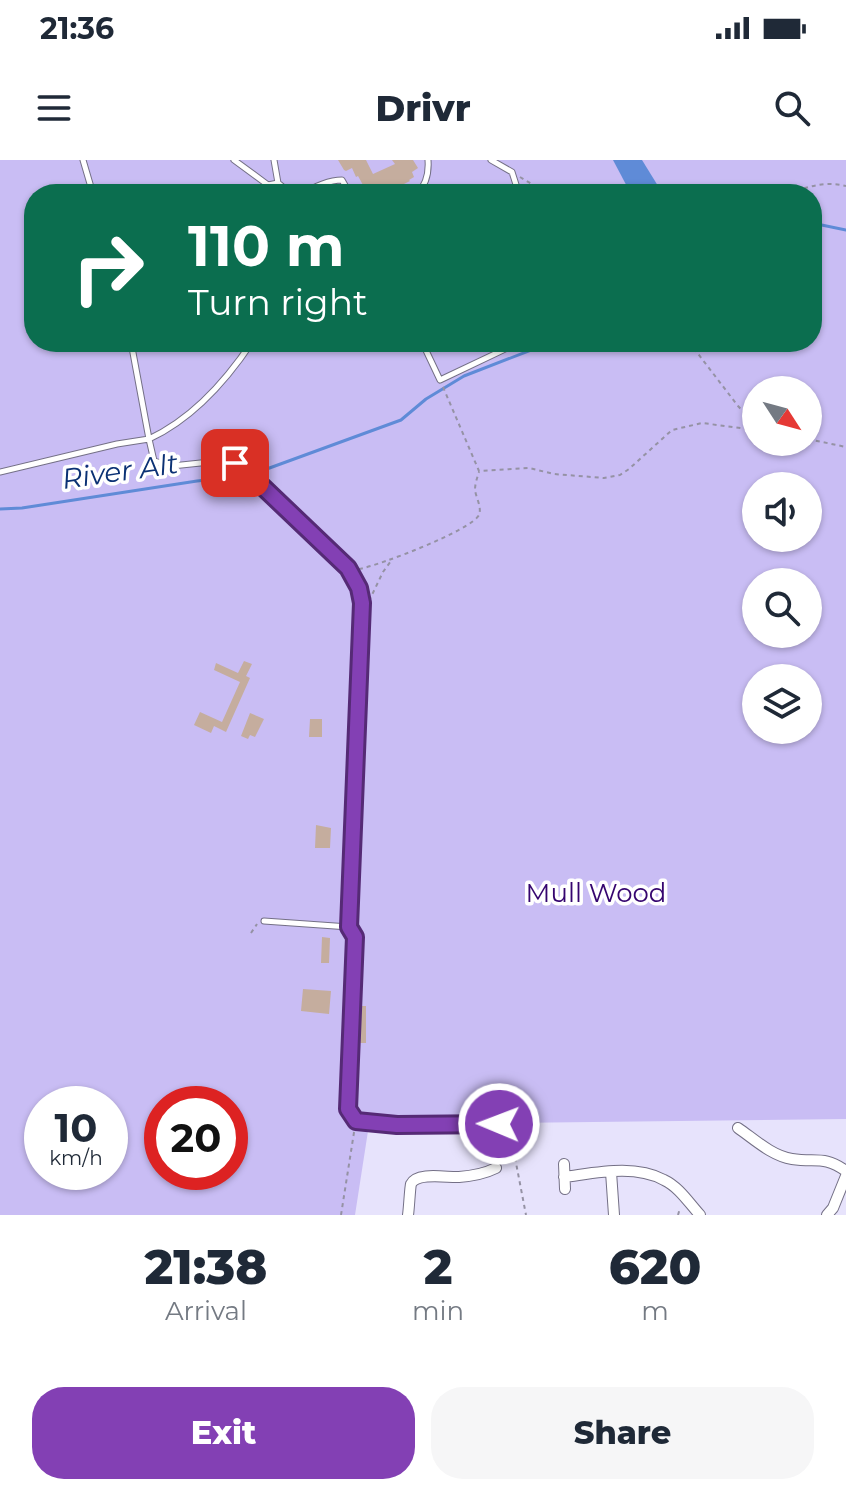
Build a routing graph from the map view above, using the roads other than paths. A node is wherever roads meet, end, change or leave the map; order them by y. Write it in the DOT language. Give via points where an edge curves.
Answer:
graph roads {
  1 [pos="83,160"];
  2 [pos="234,160"];
  3 [pos="274,160"];
  4 [pos="428,160"];
  5 [pos="491,160"];
  6 [pos="278,183"];
  7 [pos="90,184"];
  8 [pos="267,184"];
  9 [pos="273,184"];
  10 [pos="424,184"];
  11 [pos="516,184"];
  12 [pos="133,352"];
  13 [pos="245,352"];
  14 [pos="427,352"];
  15 [pos="499,352"];
  16 [pos="149,439"];
  17 [pos="0,472"];
  18 [pos="264,921"];
  19 [pos="349,927"];
  20 [pos="738,1128"];
  21 [pos="511,1137"];
  22 [pos="564,1164"];
  23 [pos="496,1168"];
  24 [pos="611,1172"];
  25 [pos="483,1174"];
  26 [pos="846,1174"];
  27 [pos="564,1177"];
  28 [pos="488,1186"];
  29 [pos="565,1189"];
  30 [pos="408,1215"];
  31 [pos="614,1215"];
  32 [pos="700,1215"];
  33 [pos="827,1215"];
  1 -- 7 [label="lane"];
  2 -- 8 [label="lane"];
  3 -- 6 [label="lane"];
  4 -- 10 [label="lane"];
  5 -- 11 [label="lane" via="512,172"];
  6 -- 9 [label="lane"];
  12 -- 16 [label="lane"];
  13 -- 16 [label="lane" via="179,423"];
  14 -- 15 [label="lane" via="440,380"];
  16 -- 17 [label="lane"];
  16 -- 19 [label="lane" via="154,461 172,466 235,463 348,568 359,588 363,611"];
  18 -- 19 [label="lane"];
  19 -- 21 [label="lane" via="355,937 348,1109 356,1121 499,1124"];
  20 -- 26 [label="street" via="770,1151 790,1159 835,1163"];
  22 -- 27 [label="street"];
  23 -- 25 [label="street"];
  24 -- 27 [label="street"];
  24 -- 31 [label="street"];
  24 -- 32 [label="street" via="665,1180"];
  25 -- 28 [label="street"];
  25 -- 30 [label="street" via="417,1178 411,1184"];
  26 -- 33 [label="street"];
  27 -- 29 [label="street"];
}
